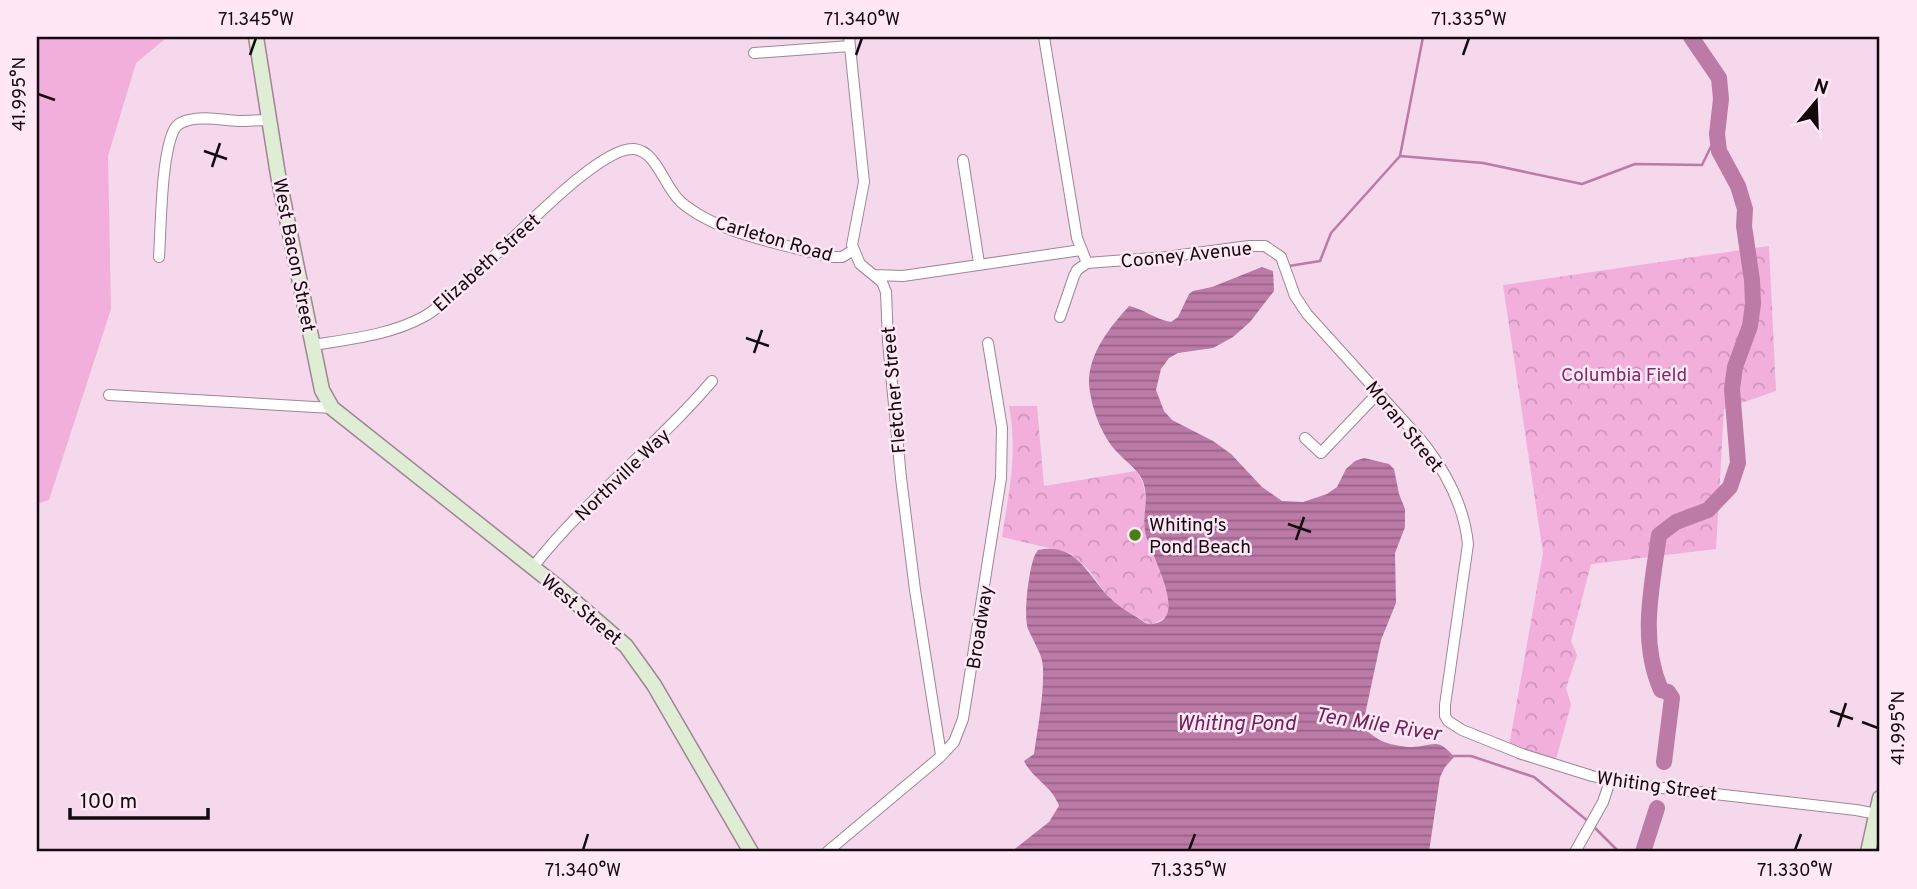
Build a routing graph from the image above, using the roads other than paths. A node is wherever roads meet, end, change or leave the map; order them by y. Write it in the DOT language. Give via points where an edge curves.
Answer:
graph roads {
  1 [pos="256,37"];
  2 [pos="1044,37"];
  3 [pos="850,41"];
  4 [pos="754,53"];
  5 [pos="270,120"];
  6 [pos="643,150"];
  7 [pos="963,160"];
  8 [pos="1081,250"];
  9 [pos="852,251"];
  10 [pos="159,257"];
  11 [pos="979,263"];
  12 [pos="1087,263"];
  13 [pos="872,274"];
  14 [pos="1307,314"];
  15 [pos="1060,317"];
  16 [pos="988,343"];
  17 [pos="313,345"];
  18 [pos="712,381"];
  19 [pos="1379,393"];
  20 [pos="109,395"];
  21 [pos="332,408"];
  22 [pos="1304,438"];
  23 [pos="533,567"];
  24 [pos="1448,721"];
  25 [pos="941,755"];
  26 [pos="1610,781"];
  27 [pos="1880,799"];
  28 [pos="1877,814"];
  29 [pos="751,852"];
  30 [pos="827,852"];
  31 [pos="1575,852"];
  32 [pos="1868,852"];
  1 -- 5 [label="street, West Bacon Street"];
  2 -- 8 [label="street"];
  3 -- 4 [label="street"];
  3 -- 9 [label="street" via="864,182"];
  5 -- 10 [label="street" via="196,119 176,127 166,167"];
  5 -- 17 [label="street, West Bacon Street"];
  6 -- 9 [label="street, Carleton Road" via="651,155 676,196 703,217 830,257"];
  6 -- 17 [label="street, Elizabeth Street" via="619,151 591,167 450,298 424,316 381,333"];
  7 -- 11 [label="street"];
  8 -- 11 [label="street"];
  8 -- 12 [label="street"];
  9 -- 13 [label="street, Fletcher Street"];
  11 -- 13 [label="street" via="903,276"];
  12 -- 14 [label="street, Cooney Avenue" via="1270,248 1284,265"];
  12 -- 15 [label="street" via="1074,275"];
  13 -- 25 [label="street, Fletcher Street" via="886,292 901,478"];
  14 -- 19 [label="street, Moran Street"];
  16 -- 25 [label="street, Broadway" via="1002,428 1001,478 963,719 954,742"];
  17 -- 21 [label="street, West Bacon Street" via="322,390"];
  18 -- 23 [label="street, Northville Way"];
  19 -- 22 [label="street" via="1321,453"];
  19 -- 24 [label="street, Moran Street" via="1437,459 1466,526 1468,544 1445,705"];
  20 -- 21 [label="street"];
  21 -- 23 [label="street, West Street"];
  23 -- 29 [label="street, West Street" via="607,627 636,658"];
  24 -- 26 [label="street, Whiting Street" via="1522,754"];
  25 -- 30 [label="street, Broadway"];
  26 -- 28 [label="street, Whiting Street"];
  26 -- 31 [label="street"];
  27 -- 28 [label="street"];
  28 -- 32 [label="street"];
}
